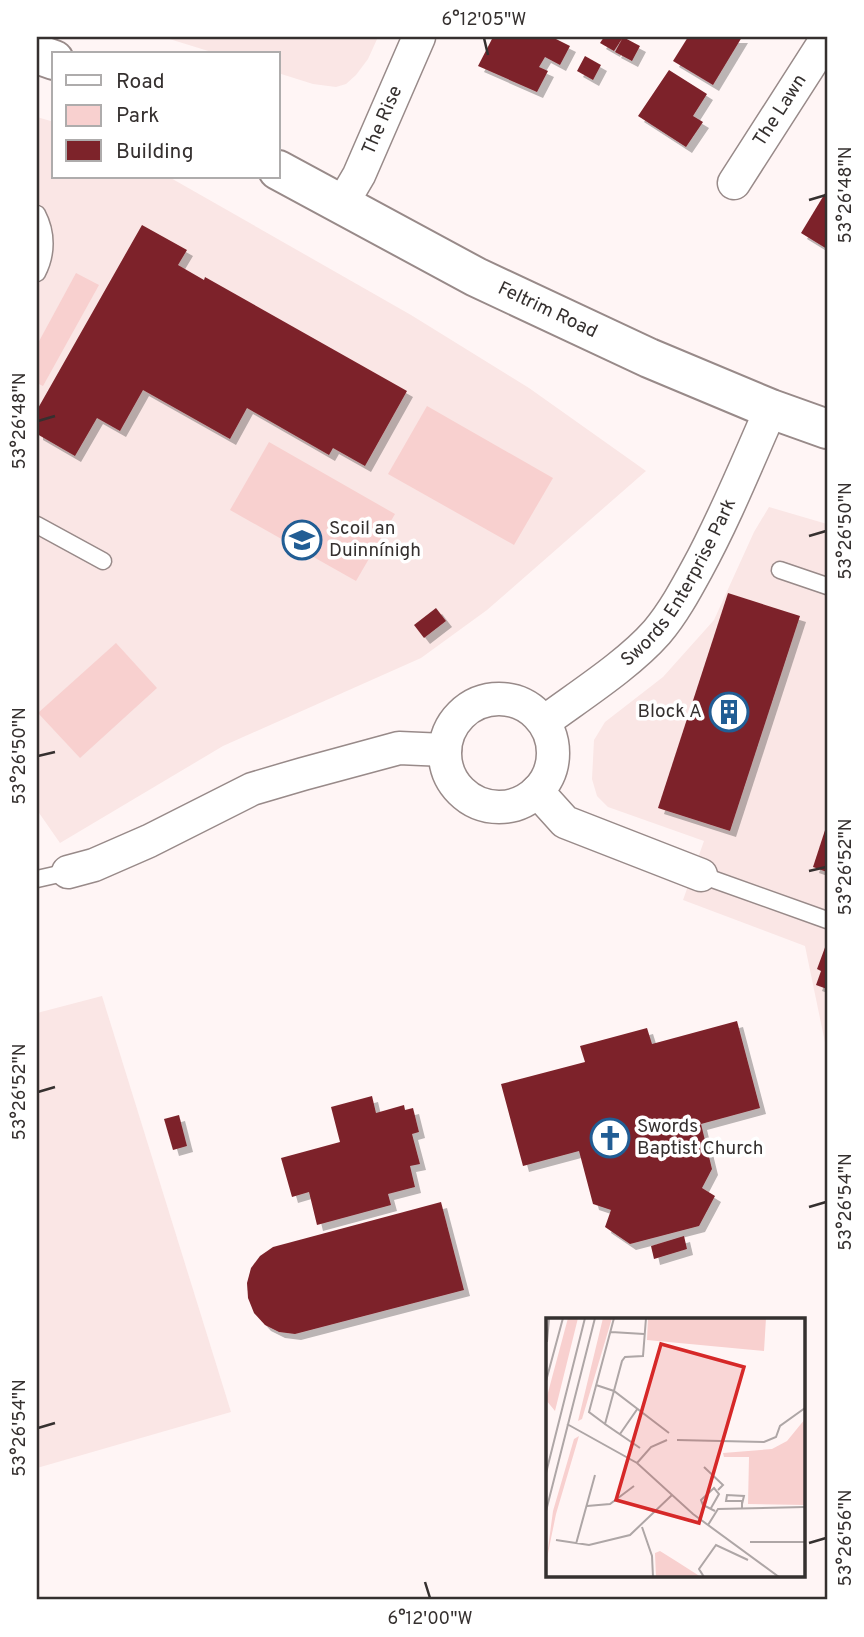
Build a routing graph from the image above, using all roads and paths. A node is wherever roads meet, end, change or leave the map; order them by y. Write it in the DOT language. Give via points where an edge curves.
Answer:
graph roads {
  1 [pos="419,37"];
  2 [pos="827,38"];
  3 [pos="280,171"];
  4 [pos="734,183"];
  5 [pos="342,204"];
  6 [pos="37,214"];
  7 [pos="37,273"];
  8 [pos="771,409"];
  9 [pos="827,429"];
  10 [pos="37,525"];
  11 [pos="103,561"];
  12 [pos="780,570"];
  13 [pos="827,586"];
  14 [pos="544,722"];
  15 [pos="445,750"];
  16 [pos="537,791"];
  17 [pos="68,872"];
  18 [pos="701,875"];
  19 [pos="37,879"];
  20 [pos="827,920"];
  1 -- 5 [label="street, The Rise"];
  2 -- 4 [label="street, The Lawn"];
  3 -- 5 [label="street, Feltrim Road"];
  5 -- 8 [label="street, Feltrim Road" via="501,288 661,364"];
  6 -- 7 [label="lane" via="45,250"];
  8 -- 9 [label="street, Feltrim Road"];
  8 -- 14 [label="street, Swords Enterprise Park" via="732,499 679,602 656,633 625,662"];
  10 -- 11 [label="lane"];
  12 -- 13 [label="lane"];
  14 -- 15 [label="street" via="517,702 485,701 457,719"];
  14 -- 16 [label="street" via="553,757 548,776"];
  15 -- 16 [label="street" via="452,779 474,801 507,806"];
  15 -- 17 [label="street" via="399,748 252,789 149,841"];
  16 -- 18 [label="street" via="565,822"];
  17 -- 19 [label="lane"];
  18 -- 20 [label="lane"];
}
